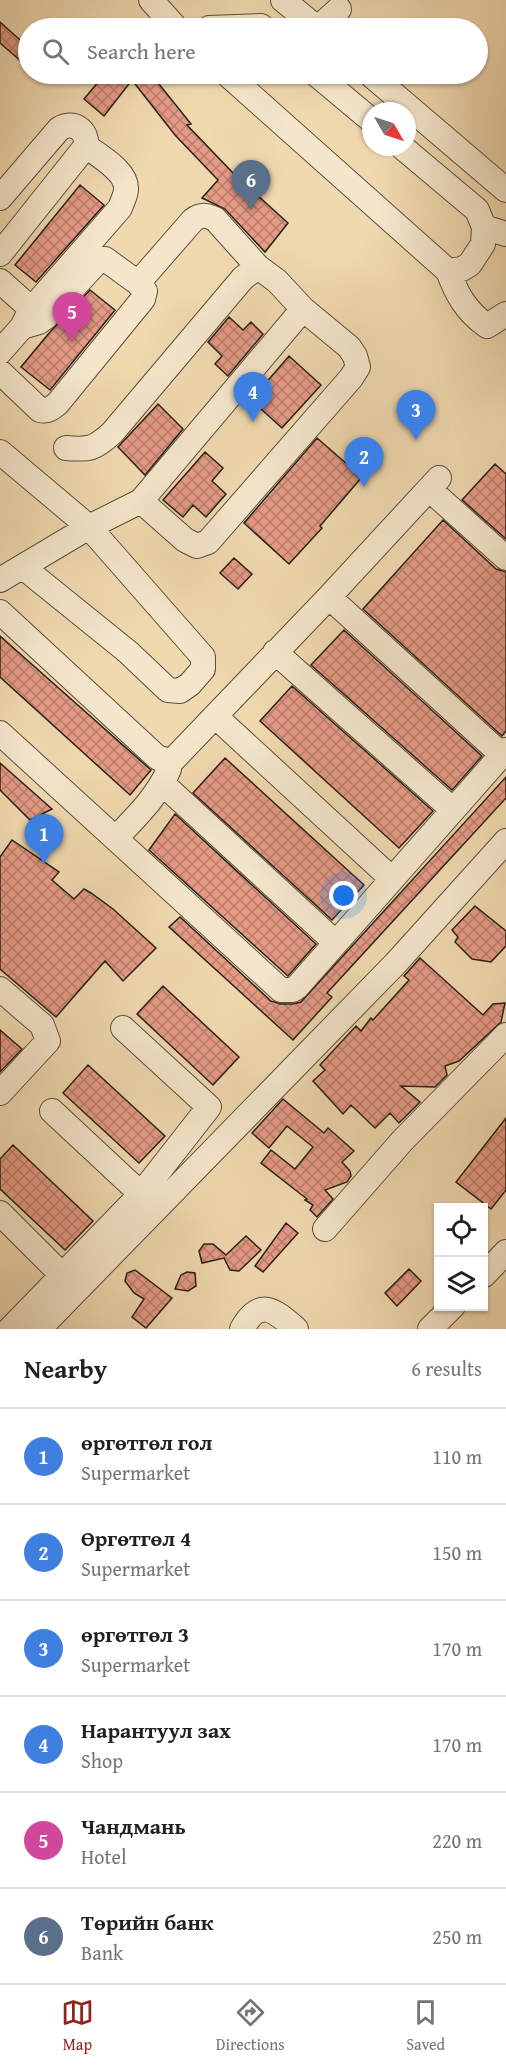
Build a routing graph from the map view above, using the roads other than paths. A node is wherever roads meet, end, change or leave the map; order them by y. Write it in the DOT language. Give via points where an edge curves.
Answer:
graph roads {
  1 [pos="152,0"];
  2 [pos="283,0"];
  3 [pos="339,9"];
  4 [pos="167,18"];
  5 [pos="305,18"];
  6 [pos="329,18"];
  7 [pos="238,84"];
  8 [pos="328,84"];
  9 [pos="382,84"];
  10 [pos="362,112"];
  11 [pos="86,146"];
  12 [pos="413,156"];
  13 [pos="506,190"];
  14 [pos="0,198"];
  15 [pos="495,230"];
  16 [pos="0,254"];
  17 [pos="258,267"];
  18 [pos="448,271"];
  19 [pos="0,280"];
  20 [pos="138,283"];
  21 [pos="303,309"];
  22 [pos="506,314"];
  23 [pos="26,319"];
  24 [pos="0,352"];
  25 [pos="0,372"];
  26 [pos="66,448"];
  27 [pos="0,452"];
  28 [pos="141,501"];
  29 [pos="89,528"];
  30 [pos="506,558"];
  31 [pos="24,568"];
  32 [pos="0,580"];
  33 [pos="329,597"];
  34 [pos="0,612"];
  35 [pos="275,652"];
  36 [pos="215,716"];
  37 [pos="0,734"];
  38 [pos="504,753"];
  39 [pos="172,761"];
  40 [pos="163,784"];
  41 [pos="453,810"];
  42 [pos="116,838"];
  43 [pos="506,842"];
  44 [pos="392,879"];
  45 [pos="336,943"];
  46 [pos="0,989"];
  47 [pos="123,1028"];
  48 [pos="506,1035"];
  49 [pos="0,1093"];
  50 [pos="52,1111"];
  51 [pos="141,1194"];
  52 [pos="0,1213"];
  53 [pos="325,1229"];
  54 [pos="63,1276"];
  55 [pos="448,1311"];
  56 [pos="10,1329"];
  57 [pos="39,1329"];
  58 [pos="242,1329"];
  59 [pos="297,1329"];
  60 [pos="430,1329"];
  1 -- 4 [label="street"];
  2 -- 5 [label="street"];
  3 -- 6 [label="street"];
  7 -- 18 [label="street"];
  8 -- 10 [label="street"];
  9 -- 13 [label="street"];
  11 -- 14 [label="street" via="82,132 66,124"];
  11 -- 16 [label="street"];
  11 -- 23 [label="street" via="119,172 126,191 120,208"];
  12 -- 15 [label="street"];
  15 -- 18 [label="street" via="470,264"];
  17 -- 20 [label="street" via="215,219 206,215 193,220"];
  17 -- 21 [label="street"];
  17 -- 26 [label="street" via="243,278 112,433 87,449"];
  18 -- 22 [label="street" via="464,306 476,319 487,326"];
  19 -- 23 [label="street" via="28,306"];
  20 -- 23 [label="street" via="105,259 100,260 46,317 39,322"];
  20 -- 25 [label="street" via="145,291 143,299 50,409 40,410"];
  21 -- 28 [label="street"];
  21 -- 28 [label="street" via="349,347 358,367 351,378 208,542 196,546 185,540"];
  23 -- 24 [label="street"];
  27 -- 29 [label="street"];
  28 -- 29 [label="street"];
  29 -- 31 [label="street"];
  29 -- 31 [label="street" via="203,657 203,669 180,691 168,690 128,652"];
  30 -- 33 [label="street" via="434,483"];
  31 -- 32 [label="street"];
  33 -- 35 [label="street"];
  33 -- 38 [label="street"];
  34 -- 39 [label="street" via="158,758"];
  35 -- 36 [label="street"];
  35 -- 41 [label="street"];
  36 -- 39 [label="street"];
  36 -- 44 [label="street"];
  37 -- 42 [label="street"];
  38 -- 41 [label="street"];
  39 -- 40 [label="street"];
  40 -- 42 [label="street"];
  40 -- 45 [label="street"];
  41 -- 44 [label="street"];
  42 -- 45 [label="street" via="281,990 297,987"];
  43 -- 57 [label="street" via="395,964"];
  44 -- 45 [label="street"];
  46 -- 49 [label="street" via="42,1025 48,1041"];
  47 -- 51 [label="street" via="209,1107"];
  48 -- 53 [label="street" via="403,1140"];
  50 -- 51 [label="street"];
  51 -- 54 [label="street"];
  52 -- 54 [label="street"];
  54 -- 56 [label="street"];
  55 -- 60 [label="street"];
  58 -- 59 [label="street" via="258,1309 268,1309"];
}
